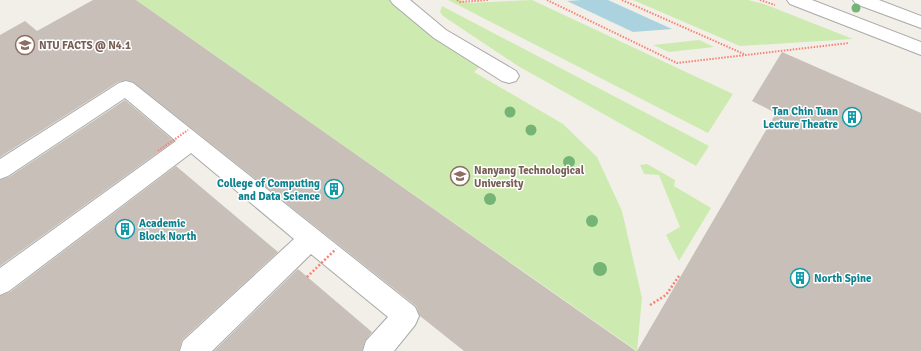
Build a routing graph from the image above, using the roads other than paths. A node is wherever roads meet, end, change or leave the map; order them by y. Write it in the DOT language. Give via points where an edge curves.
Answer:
graph roads {
  1 [pos="399,0"];
  2 [pos="796,0"];
  3 [pos="862,0"];
  4 [pos="921,22"];
  5 [pos="921,49"];
  6 [pos="509,76"];
  7 [pos="189,135"];
  8 [pos="0,170"];
  9 [pos="310,238"];
  10 [pos="0,283"];
  11 [pos="193,351"];
  12 [pos="376,351"];
  1 -- 6 [label="lane" via="440,34"];
  2 -- 5 [label="lane"];
  3 -- 4 [label="lane"];
  7 -- 8 [label="lane" via="126,88"];
  7 -- 9 [label="lane"];
  7 -- 10 [label="lane"];
  9 -- 11 [label="lane"];
  9 -- 12 [label="lane" via="406,316"];
}
